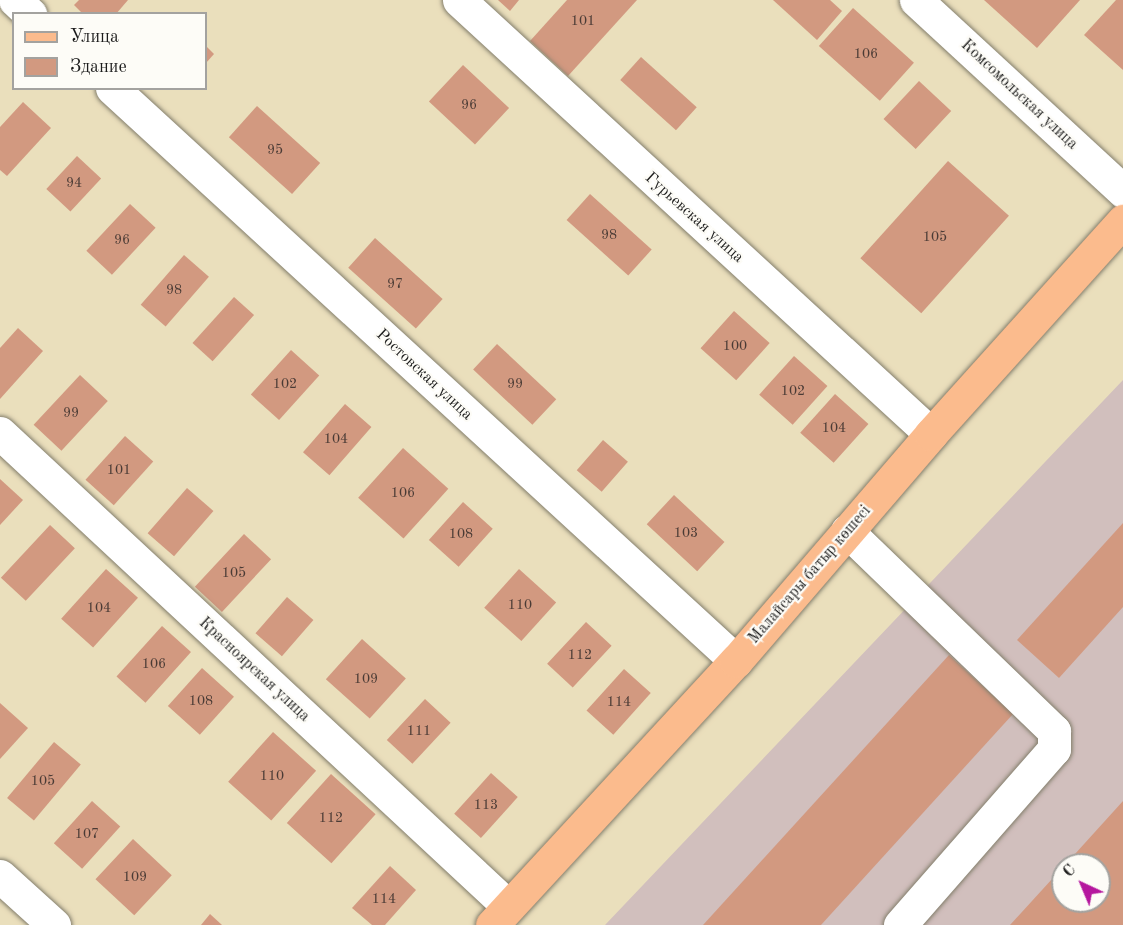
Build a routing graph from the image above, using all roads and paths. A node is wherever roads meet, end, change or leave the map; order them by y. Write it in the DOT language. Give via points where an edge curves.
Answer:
graph roads {
  1 [pos="15,0"];
  2 [pos="459,0"];
  3 [pos="916,0"];
  4 [pos="28,12"];
  5 [pos="114,90"];
  6 [pos="1123,191"];
  7 [pos="1123,221"];
  8 [pos="0,434"];
  9 [pos="931,434"];
  10 [pos="847,531"];
  11 [pos="736,661"];
  12 [pos="0,876"];
  13 [pos="500,916"];
  14 [pos="54,925"];
  15 [pos="900,925"];
  1 -- 4 [label="street"];
  2 -- 9 [label="street, Гурьевская улица"];
  3 -- 6 [label="street, Комсомольская улица"];
  5 -- 11 [label="street, Ростовская улица"];
  7 -- 9 [label="main road, Малайсары батыр көшесі"];
  8 -- 13 [label="street, Красноярская улица"];
  9 -- 10 [label="main road, Малайсары батыр көшесі"];
  10 -- 11 [label="main road, Малайсары батыр көшесі"];
  10 -- 15 [label="street" via="1054,731 1054,748"];
  11 -- 13 [label="main road, Малайсары батыр көшесі"];
  12 -- 14 [label="street"];
}
